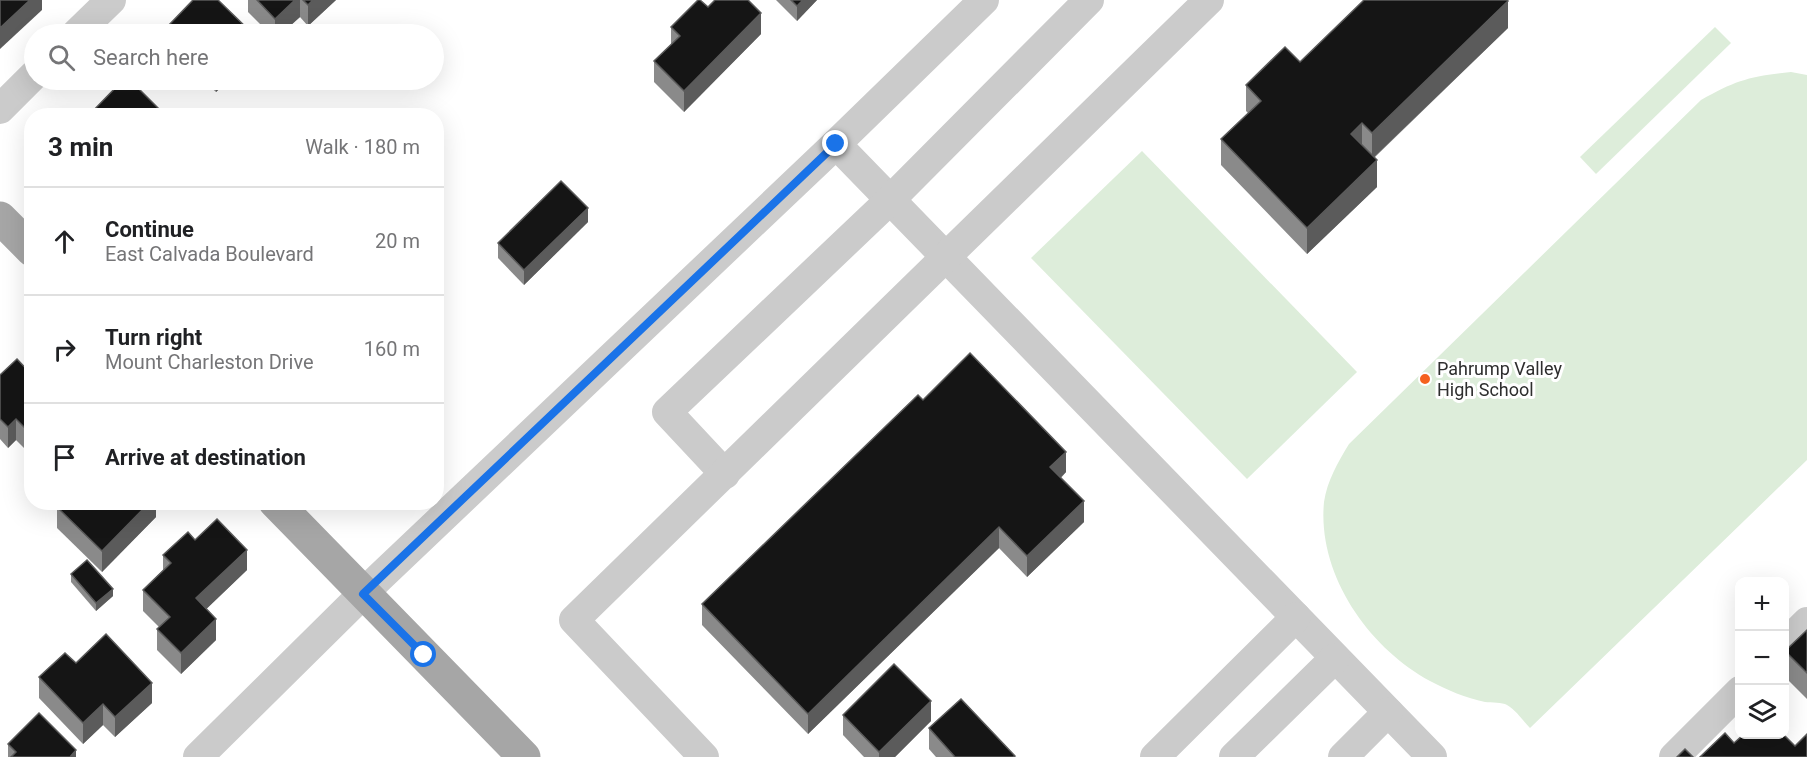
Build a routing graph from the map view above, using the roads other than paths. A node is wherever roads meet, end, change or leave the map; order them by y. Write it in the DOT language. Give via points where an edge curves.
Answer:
graph roads {
  1 [pos="111,0"];
  2 [pos="984,0"];
  3 [pos="1089,0"];
  4 [pos="1198,4"];
  5 [pos="86,24"];
  6 [pos="24,85"];
  7 [pos="0,109"];
  8 [pos="836,144"];
  9 [pos="890,200"];
  10 [pos="0,218"];
  11 [pos="24,242"];
  12 [pos="945,256"];
  13 [pos="725,474"];
  14 [pos="283,510"];
  15 [pos="363,594"];
  16 [pos="1296,617"];
  17 [pos="1807,622"];
  18 [pos="1789,641"];
  19 [pos="1335,658"];
  20 [pos="1735,697"];
  21 [pos="1388,712"];
  22 [pos="198,757"];
  23 [pos="524,757"];
  24 [pos="704,757"];
  25 [pos="1155,757"];
  26 [pos="1234,757"];
  27 [pos="1343,757"];
  28 [pos="1432,757"];
  29 [pos="1674,757"];
  1 -- 5 [label="street"];
  2 -- 8 [label="street"];
  3 -- 9 [label="street"];
  4 -- 12 [label="street"];
  6 -- 7 [label="street"];
  8 -- 9 [label="street"];
  8 -- 15 [label="street"];
  9 -- 12 [label="street"];
  9 -- 13 [label="street" via="667,412"];
  10 -- 11 [label="main road"];
  12 -- 13 [label="street"];
  12 -- 16 [label="street"];
  13 -- 24 [label="street" via="574,620"];
  14 -- 15 [label="main road"];
  15 -- 22 [label="street"];
  15 -- 23 [label="main road"];
  16 -- 19 [label="street"];
  16 -- 25 [label="street"];
  17 -- 18 [label="street"];
  19 -- 21 [label="street"];
  19 -- 26 [label="street"];
  20 -- 29 [label="street"];
  21 -- 27 [label="street"];
  21 -- 28 [label="street"];
}
